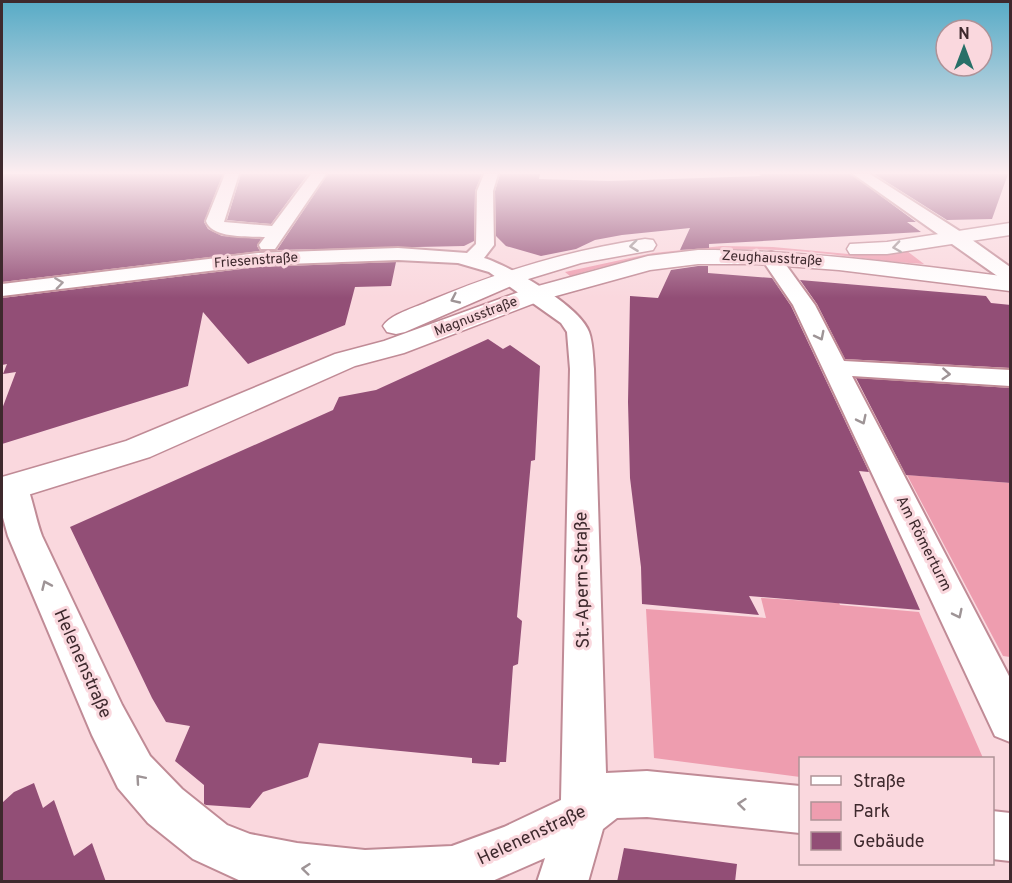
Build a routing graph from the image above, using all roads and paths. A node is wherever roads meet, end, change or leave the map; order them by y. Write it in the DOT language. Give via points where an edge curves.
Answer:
graph roads {
  1 [pos="217,215"];
  2 [pos="290,215"];
  3 [pos="485,215"];
  4 [pos="923,215"];
  5 [pos="1011,229"];
  6 [pos="278,232"];
  7 [pos="955,236"];
  8 [pos="985,257"];
  9 [pos="771,258"];
  10 [pos="258,259"];
  11 [pos="472,260"];
  12 [pos="917,271"];
  13 [pos="508,276"];
  14 [pos="1011,276"];
  15 [pos="1011,284"];
  16 [pos="2,290"];
  17 [pos="536,294"];
  18 [pos="345,360"];
  19 [pos="836,368"];
  20 [pos="1011,378"];
  21 [pos="7,489"];
  22 [pos="1011,721"];
  23 [pos="799,810"];
  24 [pos="584,814"];
  25 [pos="994,835"];
  26 [pos="1011,837"];
  27 [pos="562,882"];
  1 -- 6 [label="street" via="216,225 228,229"];
  2 -- 6 [label="street"];
  3 -- 11 [label="street" via="485,245"];
  4 -- 7 [label="street"];
  5 -- 7 [label="street, Zeughausstraße"];
  6 -- 10 [label="street"];
  7 -- 8 [label="street"];
  7 -- 13 [label="street, Zeughausstraße, one-way" via="868,249 759,242 656,243 597,251"];
  8 -- 12 [label="street" via="962,265"];
  8 -- 14 [label="street"];
  9 -- 12 [label="street, Zeughausstraße"];
  9 -- 17 [label="street, Zeughausstraße" via="698,257 648,263"];
  9 -- 19 [label="street, Am Römerturm, one-way" via="804,305"];
  10 -- 11 [label="street, Friesenstraße" via="424,254"];
  16 -- 10 [label="street, Friesenstraße, one-way"];
  11 -- 13 [label="street, Friesenstraße"];
  12 -- 15 [label="street, Zeughausstraße"];
  13 -- 17 [label="street, Magnusstraße"];
  13 -- 18 [label="street, Magnusstraße, one-way" via="376,336"];
  17 -- 18 [label="street, Magnusstraße" via="394,347"];
  17 -- 24 [label="street, St.-Apern-Straße" via="570,319 578,332 582,369"];
  18 -- 21 [label="street, Magnusstraße" via="138,448"];
  19 -- 20 [label="street, one-way"];
  19 -- 22 [label="street, Am Römerturm, one-way"];
  24 -- 21 [label="street, Helenenstraße, one-way" via="513,848 452,871 365,875 297,868 249,860 210,842 165,806 134,772 107,720"];
  23 -- 24 [label="street, Helenenstraße, one-way" via="647,794 609,795"];
  24 -- 27 [label="street, St.-Apern-Straße"];
  25 -- 26 [label="street"];
}
